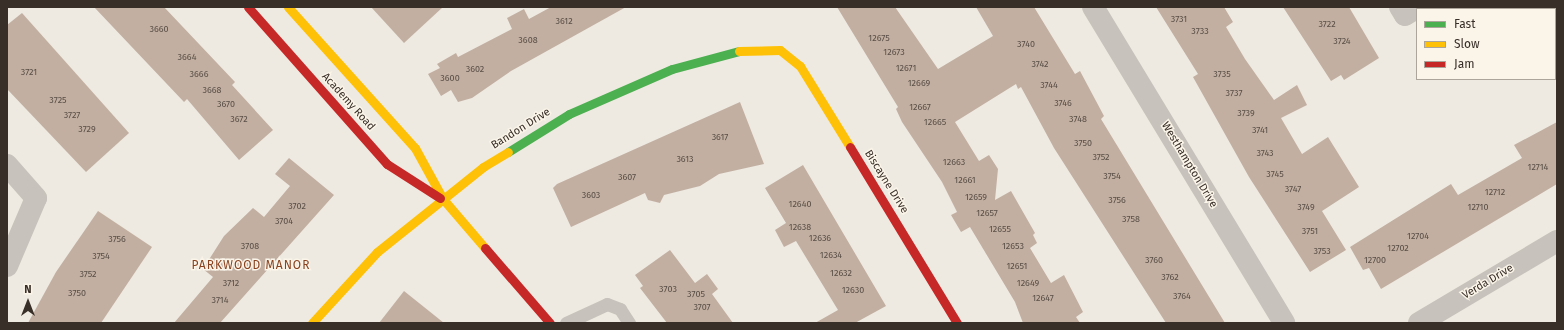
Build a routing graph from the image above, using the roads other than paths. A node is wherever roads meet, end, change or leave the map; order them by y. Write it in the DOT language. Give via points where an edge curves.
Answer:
graph roads {
  1 [pos="248,7"];
  2 [pos="288,7"];
  3 [pos="1093,7"];
  4 [pos="1400,7"];
  5 [pos="1416,8"];
  6 [pos="790,58"];
  7 [pos="7,165"];
  8 [pos="443,199"];
  9 [pos="1557,241"];
  10 [pos="7,266"];
  11 [pos="312,323"];
  12 [pos="550,323"];
  13 [pos="566,323"];
  14 [pos="629,323"];
  15 [pos="957,323"];
  16 [pos="1284,323"];
  17 [pos="1419,323"];
  1 -- 8 [label="street, Academy Road" via="387,164"];
  2 -- 8 [label="street, Academy Road" via="415,148"];
  3 -- 16 [label="street, Westhampton Drive"];
  4 -- 5 [label="street" via="1405,14"];
  6 -- 8 [label="street, Bandon Drive" via="780,50 745,49 672,69 569,114 483,167"];
  6 -- 15 [label="street, Biscayne Drive" via="800,66"];
  7 -- 10 [label="street" via="36,198"];
  8 -- 11 [label="street, Bandon Drive" via="377,252"];
  8 -- 12 [label="street, Academy Road"];
  9 -- 17 [label="street, Verda Drive"];
  13 -- 14 [label="lane" via="607,304 620,309"];
}
